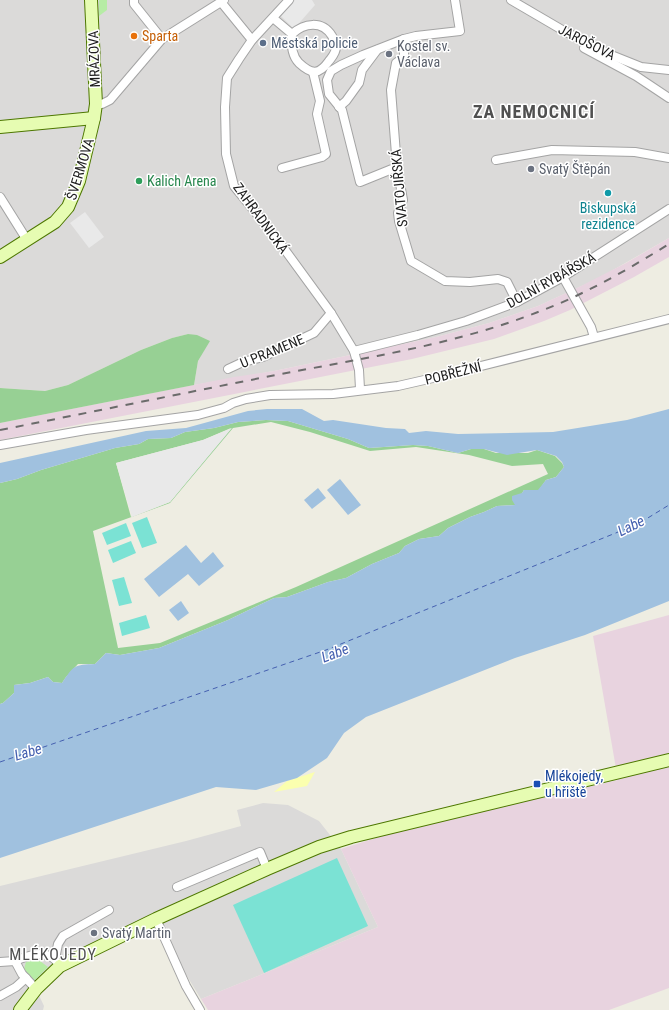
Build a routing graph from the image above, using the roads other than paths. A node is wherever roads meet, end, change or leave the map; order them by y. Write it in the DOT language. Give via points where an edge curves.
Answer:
graph roads {
  1 [pos="91,0"];
  2 [pos="134,0"];
  3 [pos="289,0"];
  4 [pos="455,0"];
  5 [pos="511,0"];
  6 [pos="223,1"];
  7 [pos="273,18"];
  8 [pos="564,31"];
  9 [pos="292,34"];
  10 [pos="162,39"];
  11 [pos="404,39"];
  12 [pos="252,40"];
  13 [pos="377,49"];
  14 [pos="669,70"];
  15 [pos="314,72"];
  16 [pos="669,98"];
  17 [pos="96,104"];
  18 [pos="339,107"];
  19 [pos="94,118"];
  20 [pos="0,126"];
  21 [pos="669,158"];
  22 [pos="496,160"];
  23 [pos="397,167"];
  24 [pos="282,168"];
  25 [pos="0,197"];
  26 [pos="669,209"];
  27 [pos="27,240"];
  28 [pos="0,257"];
  29 [pos="563,277"];
  30 [pos="517,302"];
  31 [pos="332,313"];
  32 [pos="669,319"];
  33 [pos="594,337"];
  34 [pos="354,351"];
  35 [pos="228,369"];
  36 [pos="360,389"];
  37 [pos="0,445"];
  38 [pos="669,760"];
  39 [pos="268,869"];
  40 [pos="177,887"];
  41 [pos="109,910"];
  42 [pos="156,919"];
  43 [pos="15,961"];
  44 [pos="0,962"];
  45 [pos="58,963"];
  46 [pos="26,978"];
  47 [pos="36,989"];
  48 [pos="0,996"];
  49 [pos="20,1010"];
  50 [pos="200,1010"];
  1 -- 17 [label="street, MRÁZOVA"];
  2 -- 10 [label="street" via="134,4"];
  3 -- 7 [label="street, ZAHRADNICKÁ"];
  4 -- 11 [label="street" via="460,31"];
  5 -- 8 [label="street, JAROŠOVA"];
  6 -- 10 [label="street"];
  6 -- 12 [label="street"];
  7 -- 9 [label="street"];
  7 -- 12 [label="street, ZAHRADNICKÁ"];
  8 -- 14 [label="street, JAROŠOVA" via="611,55 642,67"];
  8 -- 16 [label="street" via="573,42 636,76"];
  9 -- 15 [label="street" via="291,42 298,62"];
  9 -- 15 [label="street" via="298,28 316,24 326,29 333,38 335,52 323,69"];
  10 -- 17 [label="street" via="110,100"];
  11 -- 13 [label="street"];
  11 -- 23 [label="street, SVATOJIŘSKÁ" via="404,57 396,63 391,90"];
  12 -- 31 [label="street, ZAHRADNICKÁ" via="227,78 226,154 234,186"];
  13 -- 18 [label="street" via="362,70 359,83"];
  13 -- 18 [label="street" via="331,71 327,80 329,94"];
  15 -- 24 [label="street" via="320,101 317,114 326,154 322,158"];
  17 -- 19 [label="street, MRÁZOVA"];
  18 -- 23 [label="street" via="342,110 360,182"];
  19 -- 20 [label="street"];
  19 -- 27 [label="street, ŠVERMOVA" via="79,181 68,207 55,222"];
  21 -- 22 [label="street" via="635,152 552,150"];
  23 -- 30 [label="street, SVATOJIŘSKÁ" via="402,200 399,221 412,261 445,281 498,279 507,282"];
  25 -- 27 [label="street"];
  26 -- 29 [label="street, DOLNÍ RYBÁŘSKÁ"];
  27 -- 28 [label="street, ŠVERMOVA"];
  29 -- 30 [label="street, DOLNÍ RYBÁŘSKÁ"];
  29 -- 33 [label="street" via="592,327"];
  30 -- 34 [label="street, DOLNÍ RYBÁŘSKÁ" via="466,321"];
  31 -- 34 [label="street, ZAHRADNICKÁ"];
  31 -- 35 [label="street, U PRAMENE" via="314,333 263,357"];
  32 -- 33 [label="street, POBŘEŽNÍ"];
  33 -- 36 [label="street, POBŘEŽNÍ" via="398,386"];
  34 -- 36 [label="street, ZAHRADNICKÁ"];
  36 -- 37 [label="street, POBŘEŽNÍ" via="325,394 270,395 246,399 198,415"];
  38 -- 39 [label="street" via="351,837 319,847"];
  39 -- 40 [label="street" via="260,852"];
  39 -- 42 [label="street"];
  41 -- 45 [label="street" via="63,936 58,944"];
  42 -- 45 [label="street"];
  42 -- 50 [label="street" via="186,986"];
  43 -- 44 [label="street"];
  43 -- 45 [label="street" via="41,953"];
  43 -- 46 [label="street"];
  45 -- 47 [label="street"];
  46 -- 47 [label="street"];
  46 -- 48 [label="street"];
  47 -- 49 [label="street"];
}
